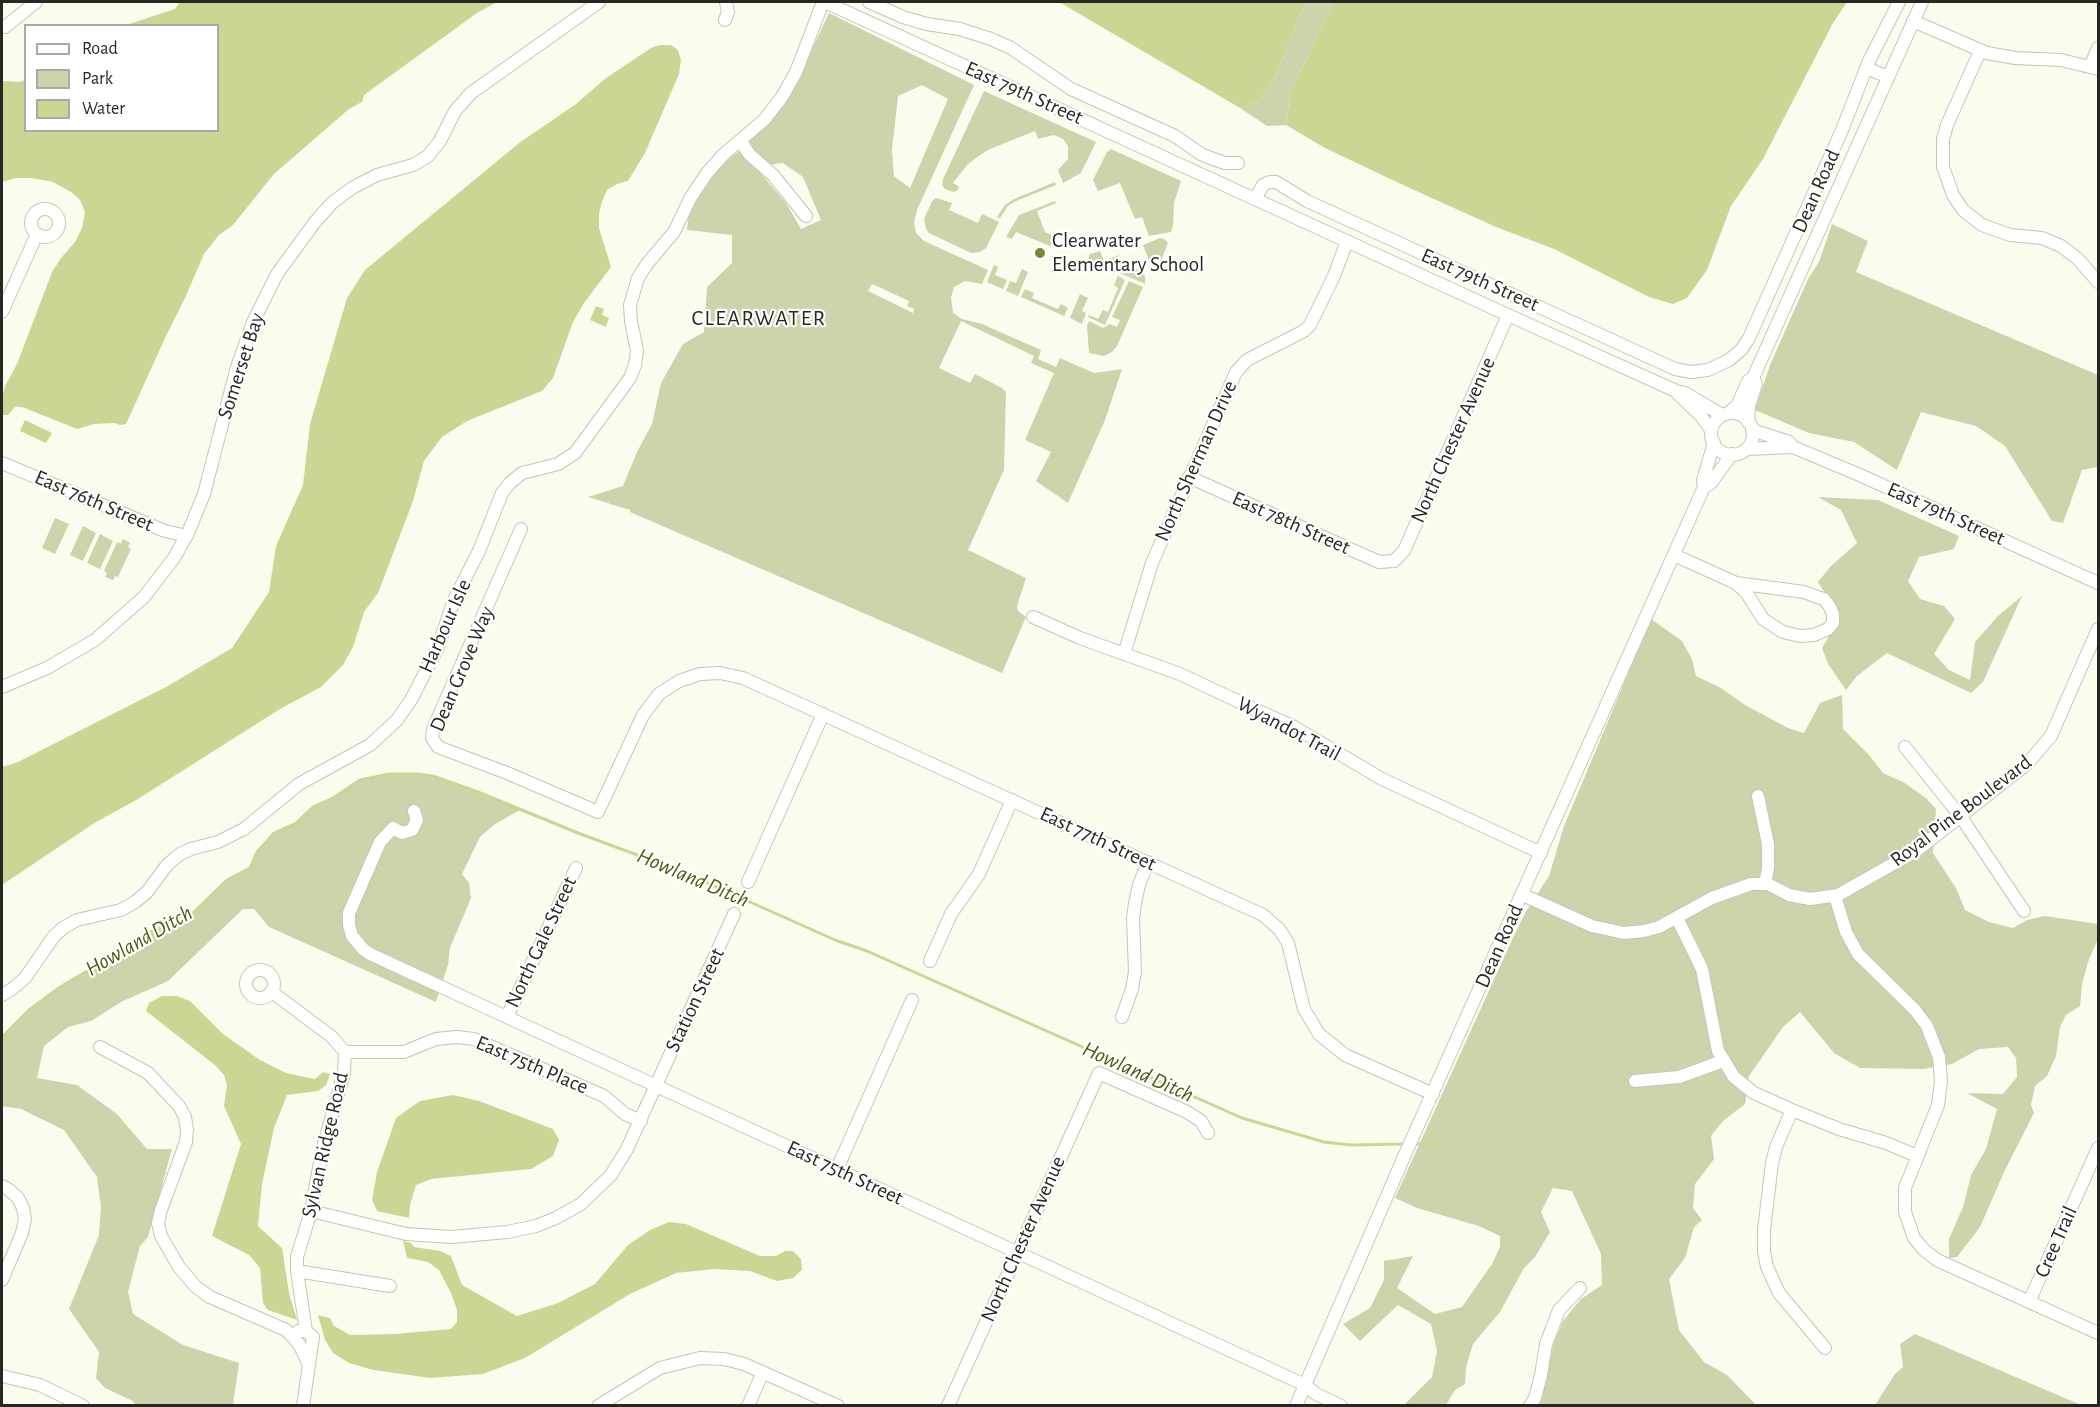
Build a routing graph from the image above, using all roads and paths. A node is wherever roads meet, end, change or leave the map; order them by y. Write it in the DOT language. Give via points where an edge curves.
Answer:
graph roads {
  1 [pos="36,2"];
  2 [pos="599,2"];
  3 [pos="726,2"];
  4 [pos="824,2"];
  5 [pos="869,2"];
  6 [pos="1899,2"];
  7 [pos="1922,2"];
  8 [pos="725,20"];
  9 [pos="1913,21"];
  10 [pos="5,27"];
  11 [pos="2098,48"];
  12 [pos="1980,51"];
  13 [pos="1866,68"];
  14 [pos="2094,68"];
  15 [pos="1888,78"];
  16 [pos="741,141"];
  17 [pos="1238,163"];
  18 [pos="1255,199"];
  19 [pos="806,216"];
  20 [pos="37,234"];
  21 [pos="1347,241"];
  22 [pos="2098,282"];
  23 [pos="2,312"];
  24 [pos="1508,315"];
  25 [pos="1716,367"];
  26 [pos="1753,378"];
  27 [pos="1676,391"];
  28 [pos="1725,414"];
  29 [pos="1750,426"];
  30 [pos="1711,430"];
  31 [pos="1714,443"];
  32 [pos="1793,447"];
  33 [pos="1746,449"];
  34 [pos="1732,454"];
  35 [pos="2,463"];
  36 [pos="1190,477"];
  37 [pos="1704,488"];
  38 [pos="521,530"];
  39 [pos="187,536"];
  40 [pos="1674,555"];
  41 [pos="1393,561"];
  42 [pos="1737,583"];
  43 [pos="2098,583"];
  44 [pos="1033,617"];
  45 [pos="2098,629"];
  46 [pos="1124,654"];
  47 [pos="687,678"];
  48 [pos="2,687"];
  49 [pos="823,714"];
  50 [pos="1905,747"];
  51 [pos="1758,796"];
  52 [pos="1012,800"];
  53 [pos="414,811"];
  54 [pos="1961,817"];
  55 [pos="1541,853"];
  56 [pos="1148,862"];
  57 [pos="576,868"];
  58 [pos="748,882"];
  59 [pos="1765,884"];
  60 [pos="1523,895"];
  61 [pos="1835,896"];
  62 [pos="2024,911"];
  63 [pos="734,914"];
  64 [pos="1677,918"];
  65 [pos="930,961"];
  66 [pos="272,992"];
  67 [pos="2,995"];
  68 [pos="912,1000"];
  69 [pos="507,1017"];
  70 [pos="1122,1017"];
  71 [pos="100,1047"];
  72 [pos="345,1052"];
  73 [pos="1723,1061"];
  74 [pos="1635,1081"];
  75 [pos="655,1085"];
  76 [pos="1433,1094"];
  77 [pos="1792,1110"];
  78 [pos="641,1121"];
  79 [pos="1209,1133"];
  80 [pos="2097,1154"];
  81 [pos="1917,1156"];
  82 [pos="837,1169"];
  83 [pos="5,1187"];
  84 [pos="311,1211"];
  85 [pos="1017,1252"];
  86 [pos="297,1271"];
  87 [pos="2,1280"];
  88 [pos="390,1286"];
  89 [pos="1580,1287"];
  90 [pos="2029,1302"];
  91 [pos="286,1330"];
  92 [pos="306,1331"];
  93 [pos="2098,1334"];
  94 [pos="1825,1348"];
  95 [pos="308,1363"];
  96 [pos="763,1372"];
  97 [pos="2,1376"];
  98 [pos="1305,1385"];
  99 [pos="82,1406"];
  100 [pos="303,1406"];
  101 [pos="598,1406"];
  102 [pos="748,1406"];
  103 [pos="838,1406"];
  104 [pos="948,1406"];
  105 [pos="1296,1406"];
  106 [pos="1341,1406"];
  107 [pos="1530,1406"];
  1 -- 10 [label="street"];
  2 -- 39 [label="street, Somerset Bay" via="471,93 455,111 428,156 352,188 326,209 297,244 248,333 206,488"];
  3 -- 8 [label="street"];
  4 -- 16 [label="street, Harbour Isle" via="789,86 770,114"];
  4 -- 18 [label="street, East 79th Street"];
  5 -- 17 [label="street" via="903,17 996,41 1071,89 1175,136 1207,157"];
  6 -- 13 [label="street, Dean Road"];
  7 -- 9 [label="street, Dean Road"];
  9 -- 12 [label="street"];
  9 -- 15 [label="street, Dean Road"];
  11 -- 14 [label="street"];
  12 -- 14 [label="street" via="2005,57 2061,60"];
  12 -- 22 [label="street" via="1943,139 1943,167 1953,195 1963,210 1982,225 2061,246"];
  13 -- 15 [label="street"];
  13 -- 25 [label="street, Dean Road" via="1748,341 1735,356"];
  15 -- 26 [label="street, Dean Road"];
  16 -- 19 [label="street"];
  16 -- 67 [label="street, Harbour Isle" via="706,172 674,232 636,281 630,313 637,355 630,378 575,453 558,464 522,473 502,493 438,646 397,720 370,744 299,784 244,829 180,854 135,902 63,928 25,978"];
  18 -- 21 [label="street, East 79th Street"];
  18 -- 25 [label="street, East 79th Street" via="1263,185 1276,182 1307,201 1675,369 1691,372"];
  20 -- 23 [label="street"];
  21 -- 24 [label="street, East 79th Street"];
  21 -- 36 [label="street, North Sherman Drive" via="1310,325 1247,360 1237,370"];
  24 -- 27 [label="street, East 79th Street"];
  24 -- 41 [label="street, North Chester Avenue" via="1404,551"];
  26 -- 28 [label="street, Dean Road" via="1737,406"];
  26 -- 29 [label="street, Dean Road" via="1756,384 1749,406"];
  27 -- 28 [label="street, East 79th Street"];
  27 -- 30 [label="street, East 79th Street"];
  28 -- 29 [label="street" via="1742,416"];
  28 -- 30 [label="street"];
  29 -- 32 [label="street, East 79th Street"];
  29 -- 33 [label="street" via="1752,438"];
  30 -- 31 [label="street"];
  31 -- 34 [label="street"];
  31 -- 37 [label="street, Dean Road"];
  32 -- 33 [label="street, East 79th Street"];
  32 -- 43 [label="street, East 79th Street"];
  33 -- 34 [label="street"];
  34 -- 37 [label="street, Dean Road"];
  35 -- 39 [label="street, East 76th Street" via="165,531"];
  36 -- 41 [label="street, East 78th Street" via="1379,562"];
  36 -- 46 [label="street, North Sherman Drive" via="1152,563"];
  37 -- 40 [label="street, Dean Road"];
  38 -- 47 [label="street, Dean Grove Way" via="440,711 432,738 438,747 598,812 649,707 665,689"];
  39 -- 48 [label="street, Somerset Bay" via="153,587 108,630 62,661"];
  40 -- 42 [label="street"];
  40 -- 55 [label="street, Dean Road"];
  42 -- 42 [label="street" via="1763,619 1783,632 1814,635 1832,624 1833,614 1824,599 1804,592"];
  44 -- 46 [label="street, Wyandot Trail"];
  45 -- 54 [label="street, Royal Pine Boulevard" via="2044,746 2021,770"];
  46 -- 55 [label="street, Wyandot Trail" via="1173,671 1294,727 1382,780"];
  47 -- 49 [label="street, East 77th Street" via="730,674"];
  49 -- 52 [label="street, East 77th Street"];
  49 -- 58 [label="street"];
  50 -- 54 [label="street"];
  51 -- 59 [label="street" via="1768,844"];
  52 -- 56 [label="street, East 77th Street"];
  52 -- 65 [label="street" via="981,871 951,914"];
  53 -- 69 [label="street, East 75th Street" via="414,828 402,833 393,828 377,848 349,913 352,936 370,954"];
  54 -- 61 [label="street, Royal Pine Boulevard" via="1916,851"];
  54 -- 62 [label="street"];
  55 -- 60 [label="street, Dean Road"];
  56 -- 70 [label="street" via="1135,903 1135,972"];
  56 -- 76 [label="street, East 77th Street" via="1273,922 1288,943 1304,1009 1319,1034 1345,1055"];
  57 -- 69 [label="street, North Gale Street"];
  59 -- 61 [label="street, Royal Pine Boulevard" via="1801,898"];
  59 -- 64 [label="street" via="1723,893"];
  60 -- 64 [label="street" via="1612,932 1644,931"];
  60 -- 76 [label="street, Dean Road"];
  61 -- 81 [label="street" via="1846,932 1858,954 1915,1010 1937,1048 1940,1097"];
  63 -- 75 [label="street, Station Street"];
  64 -- 73 [label="street" via="1702,969"];
  66 -- 72 [label="street, Sylvan Ridge Road" via="332,1037"];
  68 -- 82 [label="street"];
  69 -- 75 [label="street, East 75th Street"];
  71 -- 91 [label="street" via="148,1073 185,1117 186,1142 158,1223 179,1267 210,1297"];
  72 -- 78 [label="street, East 75th Place" via="404,1052 436,1039 474,1039 604,1096 625,1114"];
  72 -- 84 [label="street, Sylvan Ridge Road" via="344,1073 322,1151"];
  73 -- 74 [label="street" via="1689,1075"];
  73 -- 77 [label="street" via="1743,1086"];
  75 -- 78 [label="street, Station Street"];
  75 -- 82 [label="street, East 75th Street"];
  76 -- 98 [label="street, Dean Road"];
  77 -- 81 [label="street"];
  77 -- 94 [label="street" via="1772,1163 1764,1251 1779,1293"];
  78 -- 84 [label="street, Station Street" via="623,1157 602,1185 572,1209 536,1226 431,1237"];
  79 -- 85 [label="street, North Chester Avenue" via="1188,1112 1099,1072"];
  80 -- 90 [label="street, Cree Trail"];
  81 -- 90 [label="street" via="1904,1200 1906,1220 1914,1238 1937,1260"];
  82 -- 85 [label="street, East 75th Street"];
  83 -- 87 [label="street" via="21,1204 25,1219"];
  84 -- 86 [label="street, Sylvan Ridge Road"];
  85 -- 98 [label="street, East 75th Street"];
  85 -- 104 [label="street, North Chester Avenue"];
  86 -- 88 [label="street"];
  86 -- 92 [label="street, Sylvan Ridge Road"];
  89 -- 107 [label="street" via="1559,1310"];
  90 -- 93 [label="street"];
  91 -- 92 [label="street"];
  91 -- 95 [label="street" via="299,1344"];
  92 -- 95 [label="street, Sylvan Ridge Road" via="313,1337"];
  95 -- 100 [label="street, Sylvan Ridge Road"];
  96 -- 101 [label="street" via="724,1359 687,1360 660,1368"];
  96 -- 102 [label="street"];
  96 -- 103 [label="street"];
  97 -- 99 [label="street" via="40,1385"];
  98 -- 105 [label="street, Dean Road"];
  98 -- 106 [label="street, East 75th Street"];
}
